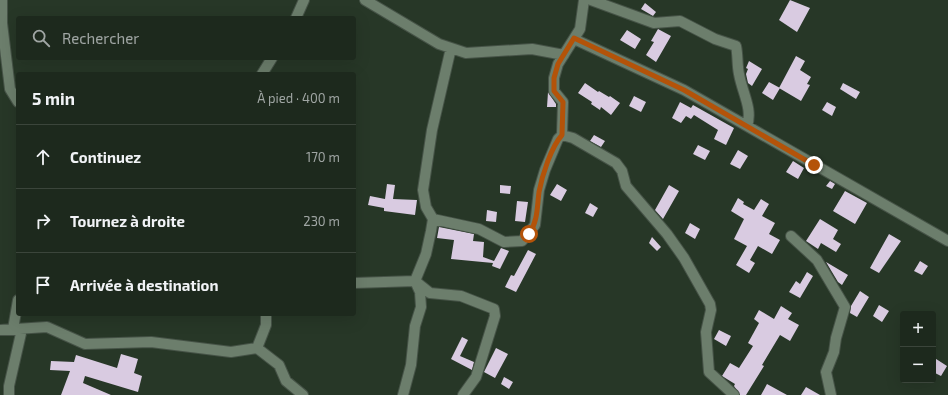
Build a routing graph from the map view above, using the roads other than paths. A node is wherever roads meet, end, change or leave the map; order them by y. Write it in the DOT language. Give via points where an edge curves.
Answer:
graph roads {
  1 [pos="2,0"];
  2 [pos="304,0"];
  3 [pos="365,0"];
  4 [pos="584,0"];
  5 [pos="591,0"];
  6 [pos="297,16"];
  7 [pos="574,38"];
  8 [pos="451,48"];
  9 [pos="564,54"];
  10 [pos="271,60"];
  11 [pos="263,72"];
  12 [pos="16,99"];
  13 [pos="747,126"];
  14 [pos="562,135"];
  15 [pos="433,219"];
  16 [pos="791,236"];
  17 [pos="948,241"];
  18 [pos="415,281"];
  19 [pos="356,283"];
  20 [pos="18,316"];
  21 [pos="266,316"];
  22 [pos="18,329"];
  23 [pos="0,330"];
  24 [pos="257,348"];
  25 [pos="9,395"];
  26 [pos="303,395"];
  27 [pos="403,395"];
  28 [pos="463,395"];
  29 [pos="734,395"];
  30 [pos="830,395"];
  1 -- 12 [label="street" via="2,23 10,89"];
  2 -- 6 [label="street"];
  3 -- 8 [label="street" via="439,44"];
  4 -- 7 [label="street" via="580,28"];
  5 -- 13 [label="street" via="654,23 680,21 715,39 736,46 739,73 750,117"];
  7 -- 9 [label="street"];
  7 -- 13 [label="street" via="684,90"];
  8 -- 9 [label="street" via="466,53 532,50"];
  8 -- 15 [label="street" via="432,130 423,190 426,207"];
  9 -- 14 [label="street" via="554,78 554,91 563,102"];
  10 -- 11 [label="street"];
  13 -- 17 [label="street"];
  14 -- 15 [label="street" via="545,170 535,225 522,241 504,242 479,229"];
  14 -- 29 [label="street" via="573,138 616,163 622,171 626,186 684,258 710,304 706,332 709,372"];
  15 -- 18 [label="street" via="426,254"];
  16 -- 30 [label="street" via="817,260 845,307 834,352 826,372"];
  18 -- 19 [label="street"];
  18 -- 27 [label="street" via="420,292 421,308"];
  18 -- 28 [label="street" via="430,293 461,296 494,309 495,316 476,377"];
  20 -- 22 [label="street"];
  21 -- 24 [label="street" via="266,325"];
  22 -- 23 [label="street"];
  22 -- 24 [label="street" via="47,327 85,344 151,342 231,352"];
  22 -- 25 [label="street"];
  24 -- 26 [label="street" via="279,365 286,381"];
}
